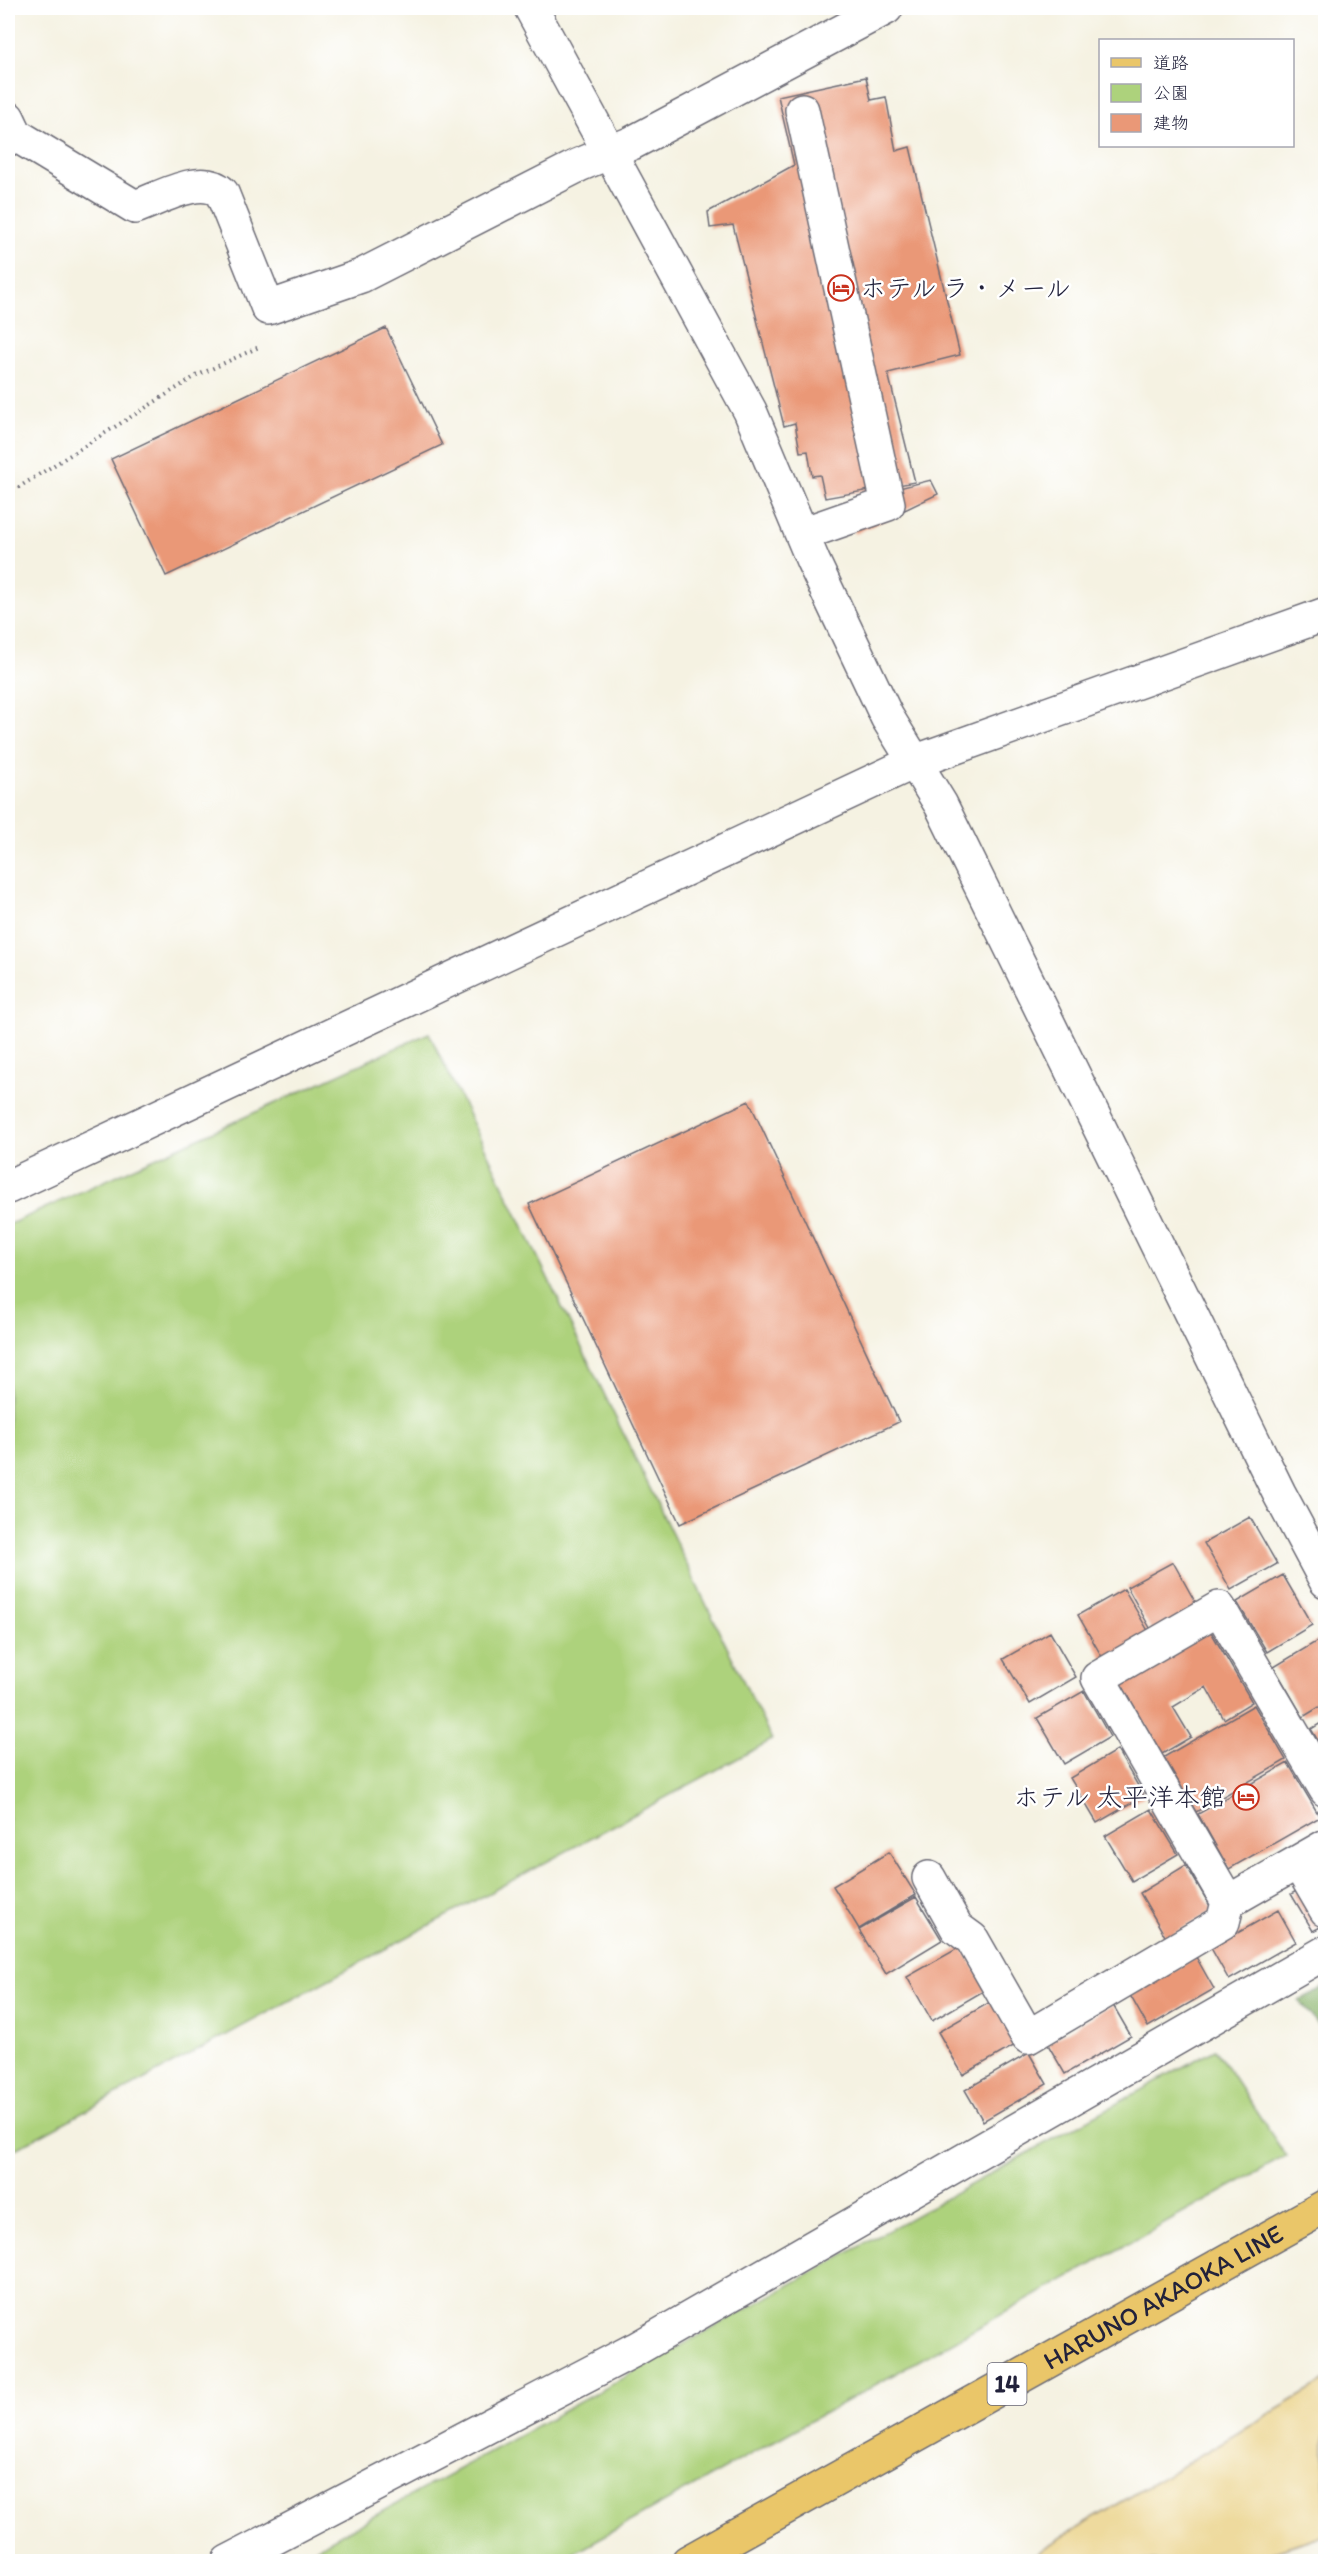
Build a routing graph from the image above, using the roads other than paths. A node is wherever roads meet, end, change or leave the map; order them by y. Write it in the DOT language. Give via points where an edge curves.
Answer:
graph roads {
  1 [pos="531,8"];
  2 [pos="886,8"];
  3 [pos="802,110"];
  4 [pos="8,118"];
  5 [pos="610,152"];
  6 [pos="802,534"];
  7 [pos="1326,614"];
  8 [pos="914,762"];
  9 [pos="8,1187"];
  10 [pos="1326,1581"];
  11 [pos="1326,1790"];
  12 [pos="1312,1854"];
  13 [pos="928,1878"];
  14 [pos="1228,1902"];
  15 [pos="1326,1910"];
  16 [pos="1326,1952"];
  17 [pos="1326,2206"];
  18 [pos="228,2562"];
  19 [pos="688,2562"];
  1 -- 5 [label="street"];
  2 -- 5 [label="street"];
  3 -- 6 [label="street" via="888,504"];
  4 -- 5 [label="street" via="16,135 135,207 198,184 214,186 222,193 268,308 361,276"];
  5 -- 6 [label="street" via="750,411"];
  6 -- 8 [label="street" via="887,717"];
  7 -- 8 [label="street"];
  8 -- 9 [label="street"];
  8 -- 10 [label="street" via="941,806 1279,1494"];
  11 -- 14 [label="street" via="1219,1608 1098,1678"];
  12 -- 14 [label="street"];
  12 -- 15 [label="street"];
  13 -- 14 [label="street" via="957,1928 972,1939 1028,2037 1223,1922"];
  16 -- 18 [label="street" via="636,2349"];
  17 -- 19 [label="main road, HARUNO AKAOKA LINE / 14"];
}
